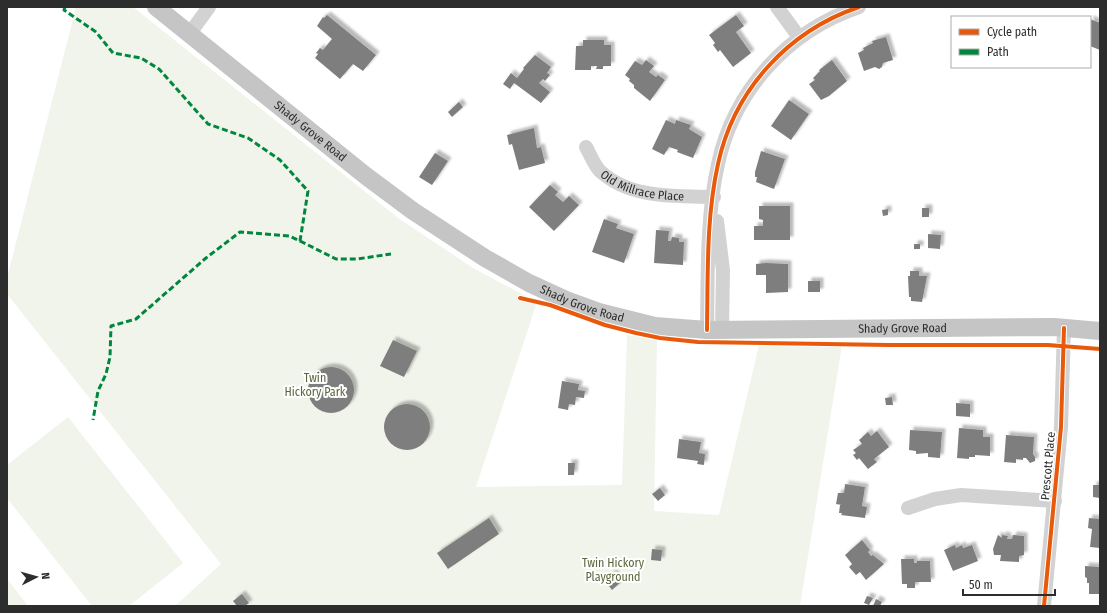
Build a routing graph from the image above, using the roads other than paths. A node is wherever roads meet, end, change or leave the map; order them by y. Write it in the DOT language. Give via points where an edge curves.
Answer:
graph roads {
  1 [pos="156,7"];
  2 [pos="209,7"];
  3 [pos="777,7"];
  4 [pos="859,7"];
  5 [pos="190,33"];
  6 [pos="799,37"];
  7 [pos="586,147"];
  8 [pos="714,197"];
  9 [pos="1064,328"];
  10 [pos="715,330"];
  11 [pos="1100,331"];
  12 [pos="1055,501"];
  13 [pos="908,508"];
  14 [pos="1044,606"];
  1 -- 5 [label="main road, Shady Grove Road"];
  2 -- 5 [label="street"];
  3 -- 6 [label="street"];
  4 -- 6 [label="street" via="820,24"];
  5 -- 10 [label="main road, Shady Grove Road" via="413,211 529,283 566,300 621,319 655,326"];
  6 -- 8 [label="street" via="756,79 741,104 725,139 718,165"];
  7 -- 8 [label="street, Old Millrace Place" via="599,170 627,188 651,194"];
  8 -- 10 [label="street" via="708,251"];
  9 -- 10 [label="main road, Shady Grove Road"];
  9 -- 11 [label="main road, Shady Grove Road"];
  9 -- 12 [label="street, Prescott Place" via="1061,427"];
  12 -- 13 [label="street" via="961,495 935,499"];
  12 -- 14 [label="street, Prescott Place"];
}
